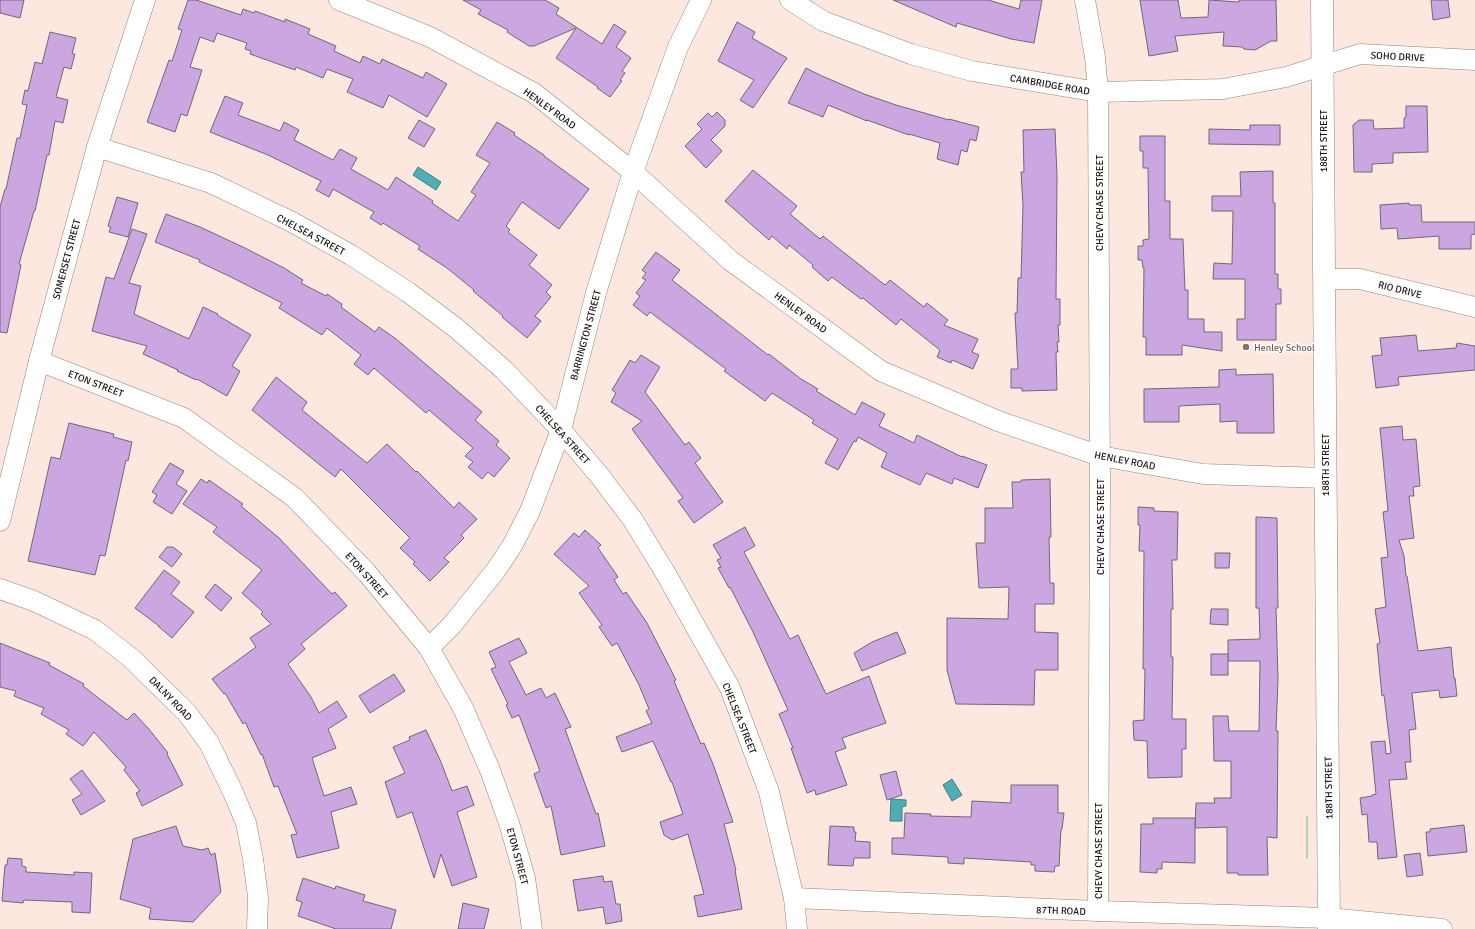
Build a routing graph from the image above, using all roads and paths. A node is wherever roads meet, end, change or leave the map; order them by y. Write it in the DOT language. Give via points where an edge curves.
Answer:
graph roads {
  1 [pos="145,0"];
  2 [pos="339,0"];
  3 [pos="701,0"];
  4 [pos="790,0"];
  5 [pos="1085,0"];
  6 [pos="1322,0"];
  7 [pos="1475,60"];
  8 [pos="1322,67"];
  9 [pos="1098,92"];
  10 [pos="97,147"];
  11 [pos="633,172"];
  12 [pos="1324,279"];
  13 [pos="1475,307"];
  14 [pos="39,361"];
  15 [pos="561,430"];
  16 [pos="1100,456"];
  17 [pos="1325,478"];
  18 [pos="0,521"];
  19 [pos="0,589"];
  20 [pos="429,648"];
  21 [pos="794,898"];
  22 [pos="1098,911"];
  23 [pos="1329,924"];
  24 [pos="257,929"];
  25 [pos="532,929"];
  26 [pos="798,929"];
  27 [pos="1442,929"];
  1 -- 10 [label="street, SOMERSET STREET"];
  2 -- 11 [label="street, HENLEY ROAD" via="430,37 534,93"];
  3 -- 11 [label="street, BARRINGTON STREET" via="678,47"];
  4 -- 9 [label="street, CAMBRIDGE ROAD" via="823,21 911,54 972,71"];
  5 -- 9 [label="street, CHEVY CHASE STREET"];
  6 -- 8 [label="street, 188TH STREET"];
  7 -- 8 [label="street, SOHO DRIVE" via="1360,54"];
  8 -- 9 [label="street, CAMBRIDGE ROAD" via="1223,89"];
  8 -- 12 [label="street, 188TH STREET"];
  9 -- 16 [label="street, CHEVY CHASE STREET"];
  10 -- 14 [label="street, SOMERSET STREET"];
  10 -- 15 [label="street, CHELSEA STREET" via="211,183 292,222 351,255 408,292 456,328 504,370"];
  11 -- 15 [label="street, BARRINGTON STREET" via="596,293"];
  11 -- 16 [label="street, HENLEY ROAD" via="731,261 881,371 998,421"];
  12 -- 13 [label="street, RIO DRIVE" via="1360,279"];
  12 -- 17 [label="street, 188TH STREET"];
  14 -- 18 [label="street, SOMERSET STREET"];
  14 -- 20 [label="street, ETON STREET" via="184,418 289,493 367,573"];
  15 -- 20 [label="street, BARRINGTON STREET" via="530,511 512,546 452,625"];
  15 -- 21 [label="street, CHELSEA STREET" via="633,520 730,688 769,792"];
  16 -- 17 [label="street, HENLEY ROAD" via="1203,474"];
  16 -- 22 [label="street, CHEVY CHASE STREET"];
  17 -- 23 [label="street, 188TH STREET"];
  19 -- 24 [label="street, DALNY ROAD" via="34,601 95,630 131,658 187,713 209,743 246,823 258,897"];
  20 -- 25 [label="street, ETON STREET" via="463,708 490,770 525,878"];
  21 -- 22 [label="street, 87TH ROAD"];
  21 -- 26 [label="street, CHELSEA STREET"];
  22 -- 23 [label="street, 87TH ROAD"];
  23 -- 27 [label="street, 87TH ROAD"];
}
